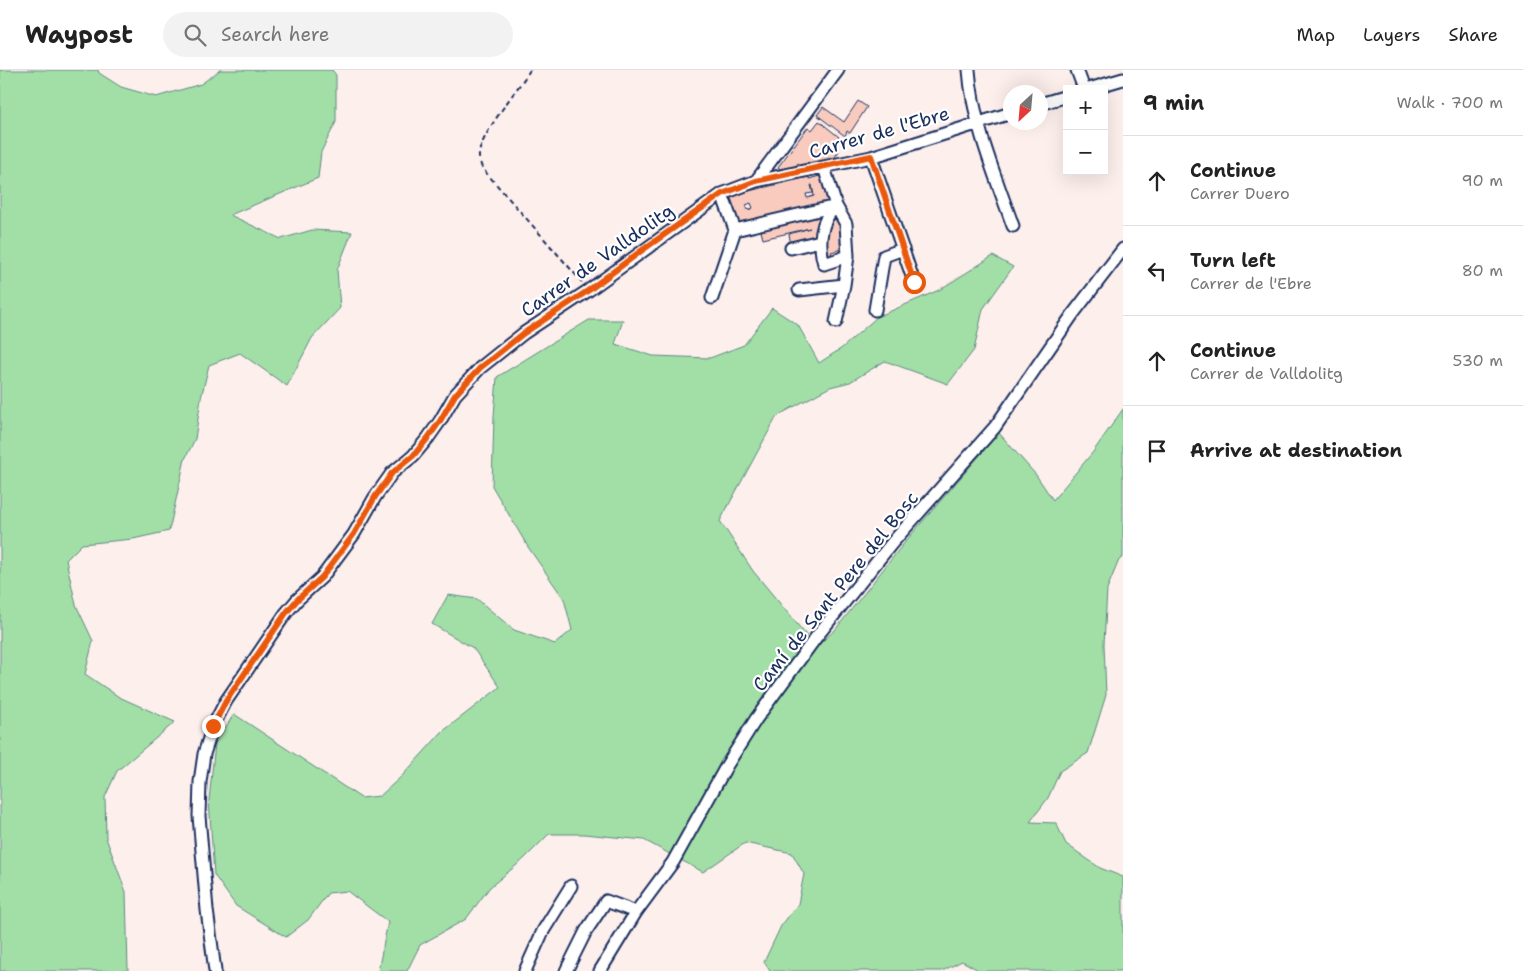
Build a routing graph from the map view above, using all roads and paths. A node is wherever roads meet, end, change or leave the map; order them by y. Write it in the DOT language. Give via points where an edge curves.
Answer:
graph roads {
  1 [pos="530,70"];
  2 [pos="838,70"];
  3 [pos="969,70"];
  4 [pos="1077,70"];
  5 [pos="1123,79"];
  6 [pos="1083,85"];
  7 [pos="1103,85"];
  8 [pos="1063,97"];
  9 [pos="1048,102"];
  10 [pos="1003,115"];
  11 [pos="977,123"];
  12 [pos="871,156"];
  13 [pos="824,167"];
  14 [pos="756,181"];
  15 [pos="722,194"];
  16 [pos="836,206"];
  17 [pos="1012,226"];
  18 [pos="735,230"];
  19 [pos="820,241"];
  20 [pos="791,248"];
  21 [pos="1123,249"];
  22 [pos="902,250"];
  23 [pos="848,256"];
  24 [pos="914,282"];
  25 [pos="844,285"];
  26 [pos="589,290"];
  27 [pos="799,290"];
  28 [pos="712,298"];
  29 [pos="875,310"];
  30 [pos="836,322"];
  31 [pos="571,886"];
  32 [pos="636,912"];
  33 [pos="215,971"];
  34 [pos="526,971"];
  35 [pos="566,971"];
  36 [pos="600,971"];
  1 -- 26 [label="path" via="498,114 478,156 482,168"];
  2 -- 14 [label="street"];
  3 -- 11 [label="street"];
  4 -- 6 [label="street"];
  5 -- 7 [label="street"];
  8 -- 9 [label="street"];
  10 -- 11 [label="street, Carrer de l'Ebre"];
  11 -- 12 [label="street, Carrer de l'Ebre"];
  11 -- 17 [label="street"];
  12 -- 13 [label="street, Carrer de l'Ebre"];
  12 -- 22 [label="street"];
  13 -- 14 [label="street, Carrer de l'Ebre"];
  13 -- 16 [label="street"];
  14 -- 15 [label="street, Carrer de Valldolitg"];
  15 -- 18 [label="street"];
  15 -- 26 [label="street, Carrer de Valldolitg"];
  16 -- 18 [label="street"];
  16 -- 19 [label="street" via="828,214"];
  16 -- 23 [label="street" via="846,224"];
  18 -- 28 [label="street"];
  19 -- 20 [label="street"];
  19 -- 23 [label="street" via="824,264"];
  21 -- 32 [label="street, Camí de Sant Pere del Bosc" via="994,427 892,543 772,697 727,765 673,862"];
  22 -- 24 [label="street"];
  22 -- 29 [label="street" via="884,256"];
  23 -- 25 [label="street"];
  25 -- 27 [label="street"];
  25 -- 30 [label="street"];
  26 -- 33 [label="street, Carrer de Valldolitg" via="524,333 480,368 455,395 428,438 392,473 354,534 322,577 286,613 226,701 204,754 200,782 199,816"];
  31 -- 34 [label="street" via="543,931"];
  32 -- 35 [label="street" via="606,901 586,930"];
  32 -- 36 [label="street, Camí de Sant Pere del Bosc"];
}
